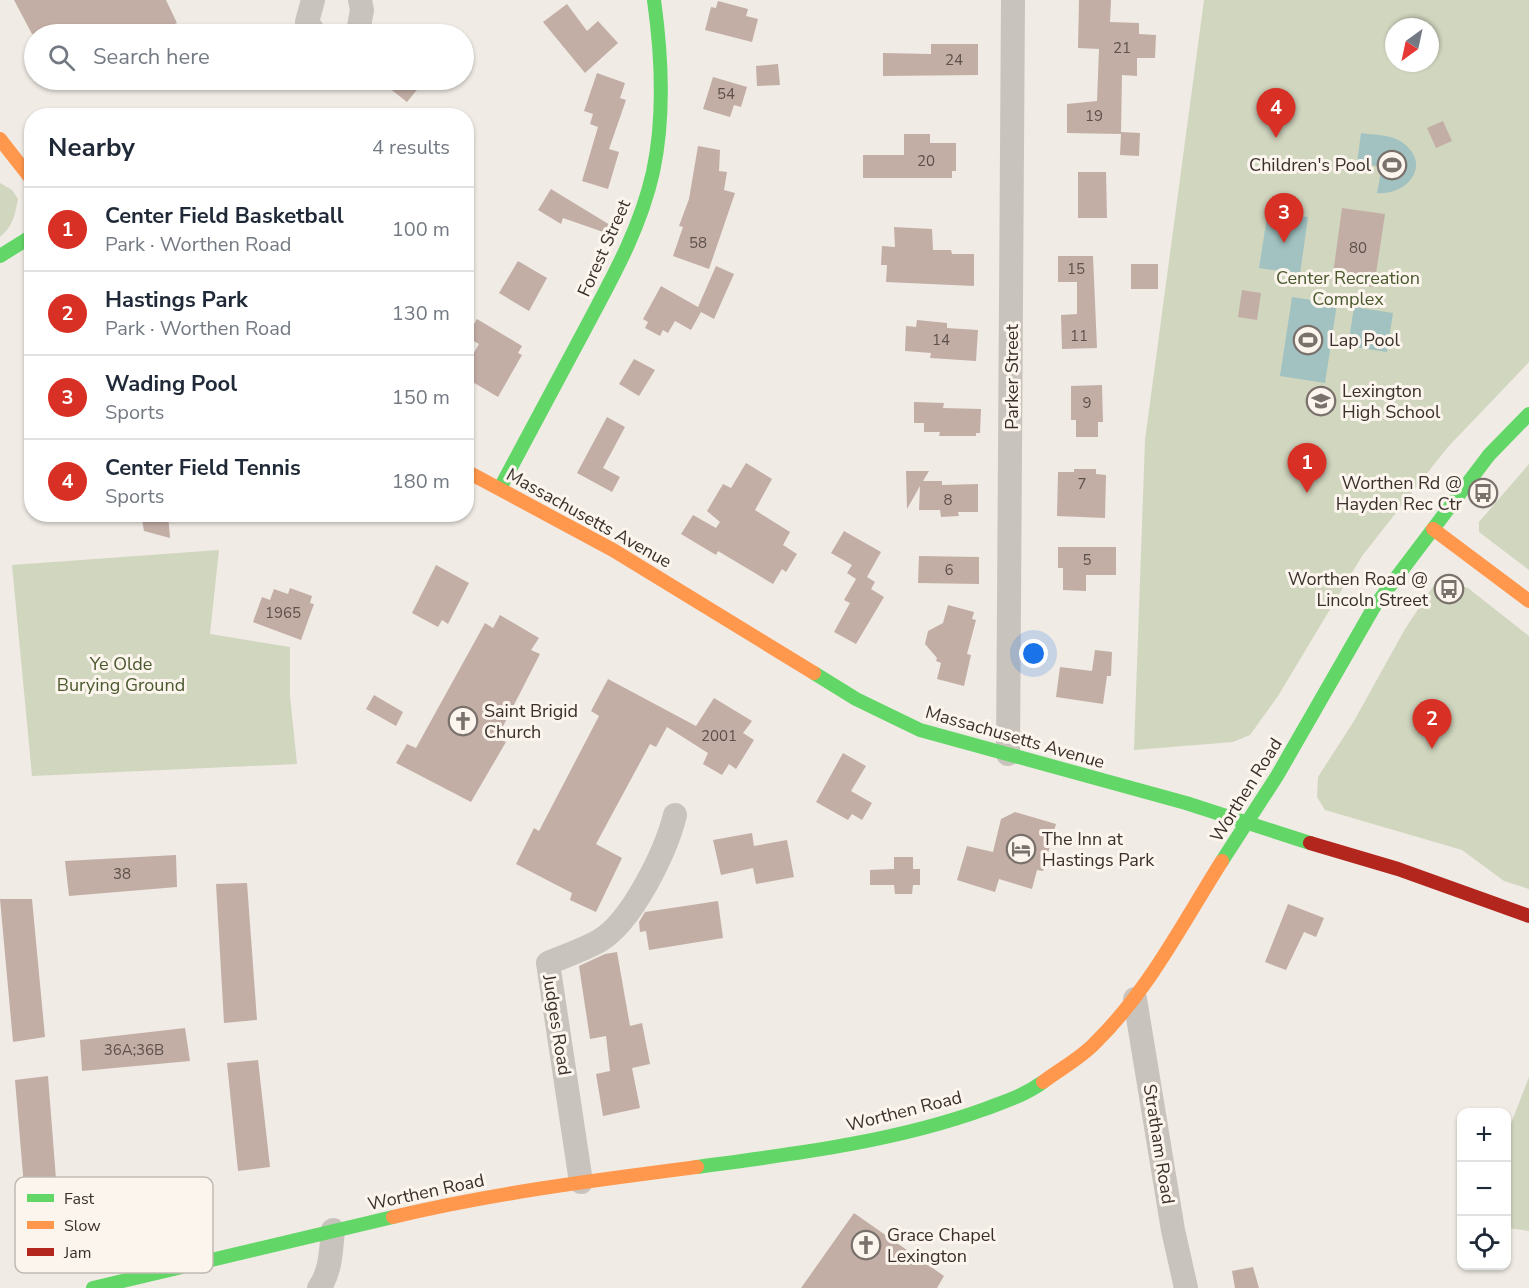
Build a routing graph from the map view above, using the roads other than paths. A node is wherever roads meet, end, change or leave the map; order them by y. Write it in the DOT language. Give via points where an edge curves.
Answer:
graph roads {
  1 [pos="313,0"];
  2 [pos="360,0"];
  3 [pos="654,0"];
  4 [pos="1013,0"];
  5 [pos="309,24"];
  6 [pos="359,24"];
  7 [pos="0,139"];
  8 [pos="24,170"];
  9 [pos="24,241"];
  10 [pos="0,256"];
  11 [pos="1529,414"];
  12 [pos="474,475"];
  13 [pos="500,488"];
  14 [pos="1433,529"];
  15 [pos="1529,601"];
  16 [pos="1008,754"];
  17 [pos="675,815"];
  18 [pos="1246,824"];
  19 [pos="1529,916"];
  20 [pos="1135,999"];
  21 [pos="581,1182"];
  22 [pos="333,1230"];
  23 [pos="213,1260"];
  24 [pos="160,1273"];
  25 [pos="104,1287"];
  26 [pos="319,1288"];
  27 [pos="1186,1288"];
  1 -- 5 [label="street"];
  2 -- 6 [label="street"];
  3 -- 13 [label="main road, Forest Street" via="662,65 661,95 647,195 615,275"];
  4 -- 16 [label="street, Parker Street"];
  7 -- 8 [label="main road"];
  9 -- 10 [label="main road"];
  11 -- 14 [label="main road, Worthen Road" via="1489,455"];
  12 -- 13 [label="main road, Massachusetts Avenue"];
  13 -- 16 [label="main road, Massachusetts Avenue" via="641,567 856,699 920,730"];
  14 -- 15 [label="main road"];
  14 -- 18 [label="main road, Worthen Road" via="1374,607"];
  16 -- 18 [label="main road, Massachusetts Avenue" via="1186,803"];
  17 -- 21 [label="street, Judges Road" via="668,843 630,908 601,940 548,963"];
  18 -- 19 [label="main road, Massachusetts Avenue" via="1398,869"];
  18 -- 20 [label="main road, Worthen Road" via="1177,939"];
  20 -- 21 [label="main road, Worthen Road" via="1094,1045 1027,1093 949,1122 758,1159"];
  20 -- 27 [label="street, Stratham Road"];
  21 -- 22 [label="main road, Worthen Road" via="438,1206"];
  22 -- 23 [label="main road, Worthen Road"];
  22 -- 26 [label="street" via="330,1262"];
  24 -- 25 [label="main road, Worthen Road"];
}
